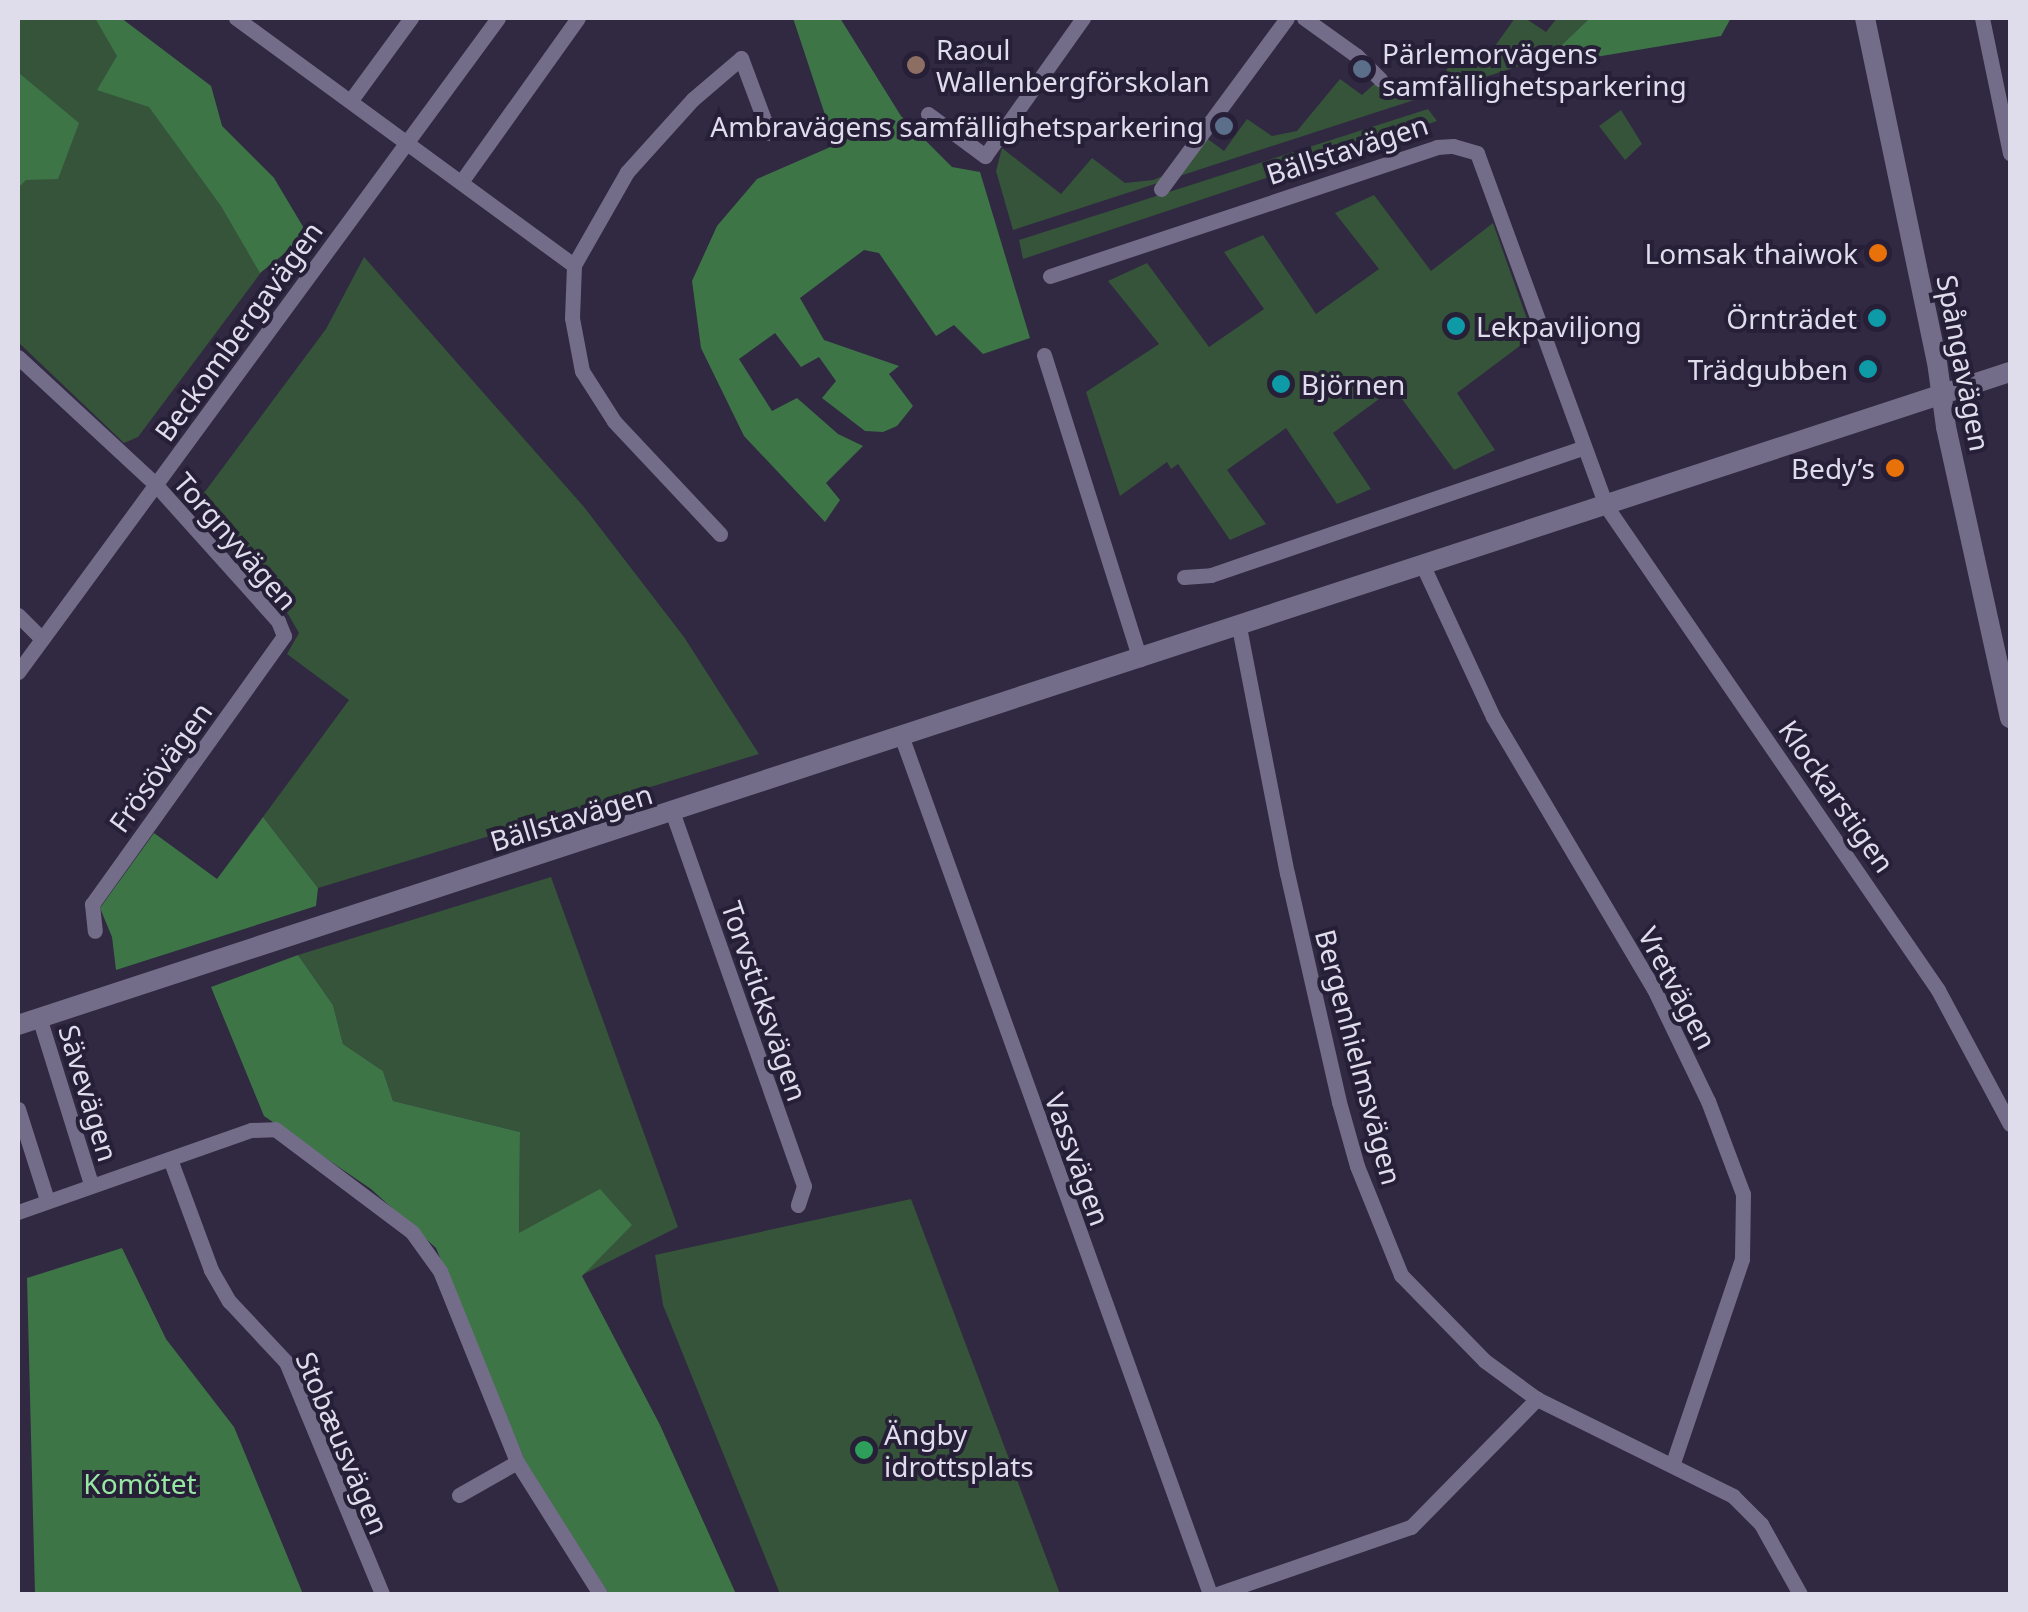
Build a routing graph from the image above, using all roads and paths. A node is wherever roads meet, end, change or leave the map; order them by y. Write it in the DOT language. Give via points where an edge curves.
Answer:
graph roads {
  1 [pos="236,18"];
  2 [pos="411,18"];
  3 [pos="498,18"];
  4 [pos="578,18"];
  5 [pos="1083,18"];
  6 [pos="1286,18"];
  7 [pos="1304,18"];
  8 [pos="1865,18"];
  9 [pos="1982,18"];
  10 [pos="1380,80"];
  11 [pos="350,100"];
  12 [pos="928,114"];
  13 [pos="769,133"];
  14 [pos="407,142"];
  15 [pos="2010,154"];
  16 [pos="460,182"];
  17 [pos="1161,189"];
  18 [pos="574,266"];
  19 [pos="1050,276"];
  20 [pos="1044,355"];
  21 [pos="18,357"];
  22 [pos="2010,372"];
  23 [pos="1942,392"];
  24 [pos="1581,448"];
  25 [pos="156,485"];
  26 [pos="1606,506"];
  27 [pos="720,534"];
  28 [pos="1423,566"];
  29 [pos="1184,577"];
  30 [pos="18,616"];
  31 [pos="1239,627"];
  32 [pos="284,636"];
  33 [pos="42,639"];
  34 [pos="1140,659"];
  35 [pos="18,672"];
  36 [pos="2010,718"];
  37 [pos="902,738"];
  38 [pos="673,814"];
  39 [pos="95,932"];
  40 [pos="39,1018"];
  41 [pos="18,1025"];
  42 [pos="18,1109"];
  43 [pos="2010,1124"];
  44 [pos="170,1159"];
  45 [pos="91,1184"];
  46 [pos="48,1200"];
  47 [pos="798,1205"];
  48 [pos="18,1212"];
  49 [pos="1537,1399"];
  50 [pos="517,1462"];
  51 [pos="1673,1462"];
  52 [pos="459,1495"];
  53 [pos="382,1594"];
  54 [pos="600,1594"];
  55 [pos="1214,1594"];
  56 [pos="1800,1594"];
  1 -- 11 [label="street"];
  2 -- 11 [label="street"];
  3 -- 14 [label="street, Beckombergavägen"];
  4 -- 16 [label="street"];
  5 -- 12 [label="street" via="985,156"];
  6 -- 17 [label="street"];
  7 -- 10 [label="street"];
  8 -- 23 [label="street, Spångavägen"];
  9 -- 15 [label="street"];
  11 -- 14 [label="street"];
  13 -- 18 [label="street" via="741,58 626,172"];
  14 -- 16 [label="street"];
  14 -- 25 [label="street, Beckombergavägen"];
  16 -- 18 [label="street"];
  18 -- 27 [label="street" via="572,318 582,371 614,421"];
  19 -- 24 [label="street, Bällstavägen" via="1437,147 1477,153"];
  20 -- 34 [label="street"];
  21 -- 25 [label="street, Torgnyvägen"];
  22 -- 23 [label="street, Bällstavägen"];
  23 -- 26 [label="street, Bällstavägen"];
  23 -- 36 [label="street, Spångavägen"];
  24 -- 26 [label="street, Bällstavägen"];
  24 -- 29 [label="street" via="1211,575"];
  25 -- 32 [label="street, Torgnyvägen" via="278,621"];
  25 -- 33 [label="street, Beckombergavägen"];
  26 -- 28 [label="street, Bällstavägen"];
  26 -- 43 [label="street, Klockarstigen" via="1938,990"];
  28 -- 31 [label="street, Bällstavägen"];
  28 -- 51 [label="street, Vretvägen" via="1493,716 1654,988 1708,1101 1742,1194 1742,1259"];
  30 -- 33 [label="street"];
  31 -- 34 [label="street, Bällstavägen"];
  31 -- 49 [label="street, Bergenhielmsvägen" via="1287,874 1357,1166 1402,1275 1485,1361"];
  32 -- 39 [label="street, Frösövägen" via="92,904"];
  33 -- 35 [label="street, Beckombergavägen"];
  34 -- 37 [label="street, Bällstavägen"];
  37 -- 38 [label="street, Bällstavägen"];
  37 -- 55 [label="street, Vassvägen"];
  38 -- 40 [label="street, Bällstavägen"];
  38 -- 47 [label="street, Torvsticksvägen" via="804,1186"];
  40 -- 41 [label="street, Bällstavägen"];
  40 -- 45 [label="street, Sävevägen"];
  42 -- 46 [label="street"];
  44 -- 45 [label="street"];
  44 -- 50 [label="street" via="251,1130 276,1129 412,1232 440,1271"];
  44 -- 53 [label="street, Stobæusvägen" via="211,1270 229,1301 286,1362"];
  45 -- 46 [label="street"];
  46 -- 48 [label="street"];
  49 -- 51 [label="street, Bergenhielmsvägen"];
  49 -- 55 [label="street" via="1411,1527"];
  50 -- 52 [label="street"];
  50 -- 54 [label="street"];
  51 -- 56 [label="street, Bergenhielmsvägen" via="1733,1496 1761,1524"];
}
